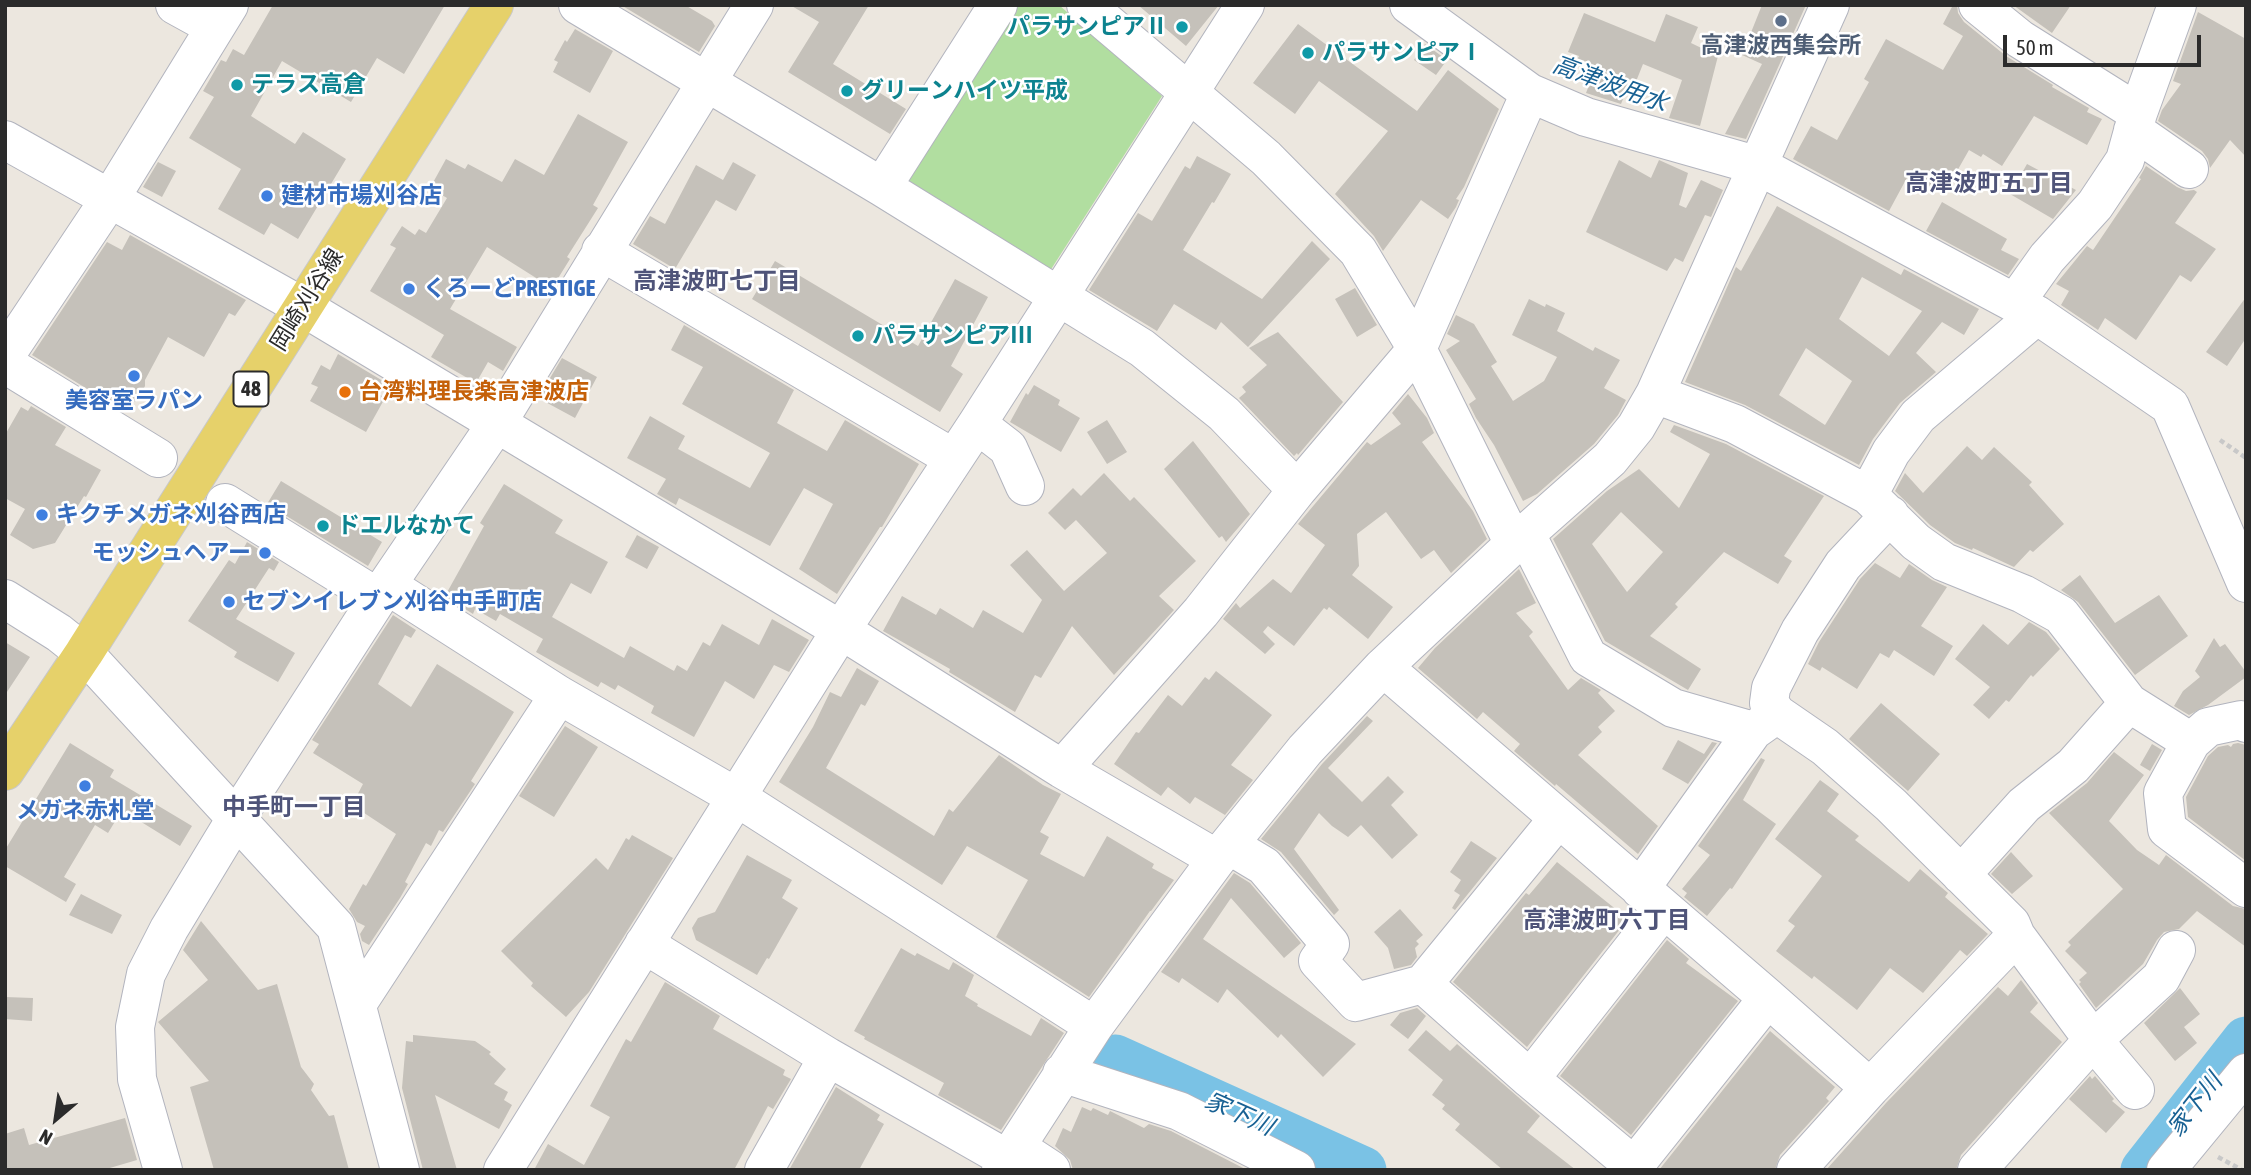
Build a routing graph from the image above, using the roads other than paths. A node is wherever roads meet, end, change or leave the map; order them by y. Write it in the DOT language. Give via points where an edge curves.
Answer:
graph roads {
  1 [pos="175,5"];
  2 [pos="494,5"];
  3 [pos="578,5"];
  4 [pos="754,5"];
  5 [pos="998,5"];
  6 [pos="1086,5"];
  7 [pos="1245,5"];
  8 [pos="1409,5"];
  9 [pos="1830,5"];
  10 [pos="1978,5"];
  11 [pos="2177,5"];
  12 [pos="222,16"];
  13 [pos="705,82"];
  14 [pos="1530,93"];
  15 [pos="1189,94"];
  16 [pos="2136,121"];
  17 [pos="5,140"];
  18 [pos="1759,166"];
  19 [pos="2189,169"];
  20 [pos="882,187"];
  21 [pos="111,197"];
  22 [pos="601,251"];
  23 [pos="1058,297"];
  24 [pos="303,307"];
  25 [pos="2026,309"];
  26 [pos="1417,349"];
  27 [pos="5,356"];
  28 [pos="5,364"];
  29 [pos="1655,394"];
  30 [pos="497,423"];
  31 [pos="977,424"];
  32 [pos="158,458"];
  33 [pos="953,458"];
  34 [pos="1025,486"];
  35 [pos="1297,490"];
  36 [pos="225,503"];
  37 [pos="1879,505"];
  38 [pos="1520,539"];
  39 [pos="2246,583"];
  40 [pos="383,591"];
  41 [pos="5,599"];
  42 [pos="841,630"];
  43 [pos="84,653"];
  44 [pos="1383,667"];
  45 [pos="559,695"];
  46 [pos="2129,703"];
  47 [pos="1765,723"];
  48 [pos="2246,723"];
  49 [pos="2191,742"];
  50 [pos="1062,769"];
  51 [pos="5,771"];
  52 [pos="738,798"];
  53 [pos="1558,819"];
  54 [pos="235,820"];
  55 [pos="1223,852"];
  56 [pos="1961,875"];
  57 [pos="2246,888"];
  58 [pos="1652,900"];
  59 [pos="2016,936"];
  60 [pos="644,944"];
  61 [pos="2176,950"];
  62 [pos="1423,984"];
  63 [pos="1768,998"];
  64 [pos="358,1004"];
  65 [pos="1094,1026"];
  66 [pos="2093,1040"];
  67 [pos="828,1057"];
  68 [pos="1062,1073"];
  69 [pos="2246,1073"];
  70 [pos="1530,1079"];
  71 [pos="1870,1088"];
  72 [pos="2135,1090"];
  73 [pos="1008,1159"];
  74 [pos="1632,1168"];
  75 [pos="1799,1169"];
  76 [pos="163,1170"];
  77 [pos="400,1170"];
  78 [pos="503,1170"];
  79 [pos="764,1170"];
  80 [pos="1051,1170"];
  81 [pos="1296,1170"];
  82 [pos="1977,1170"];
  83 [pos="2166,1170"];
  1 -- 12 [label="street"];
  2 -- 24 [label="main road, 岡崎刈谷線 / 48"];
  3 -- 13 [label="street"];
  4 -- 13 [label="street"];
  5 -- 20 [label="street"];
  6 -- 15 [label="street"];
  7 -- 15 [label="street"];
  8 -- 14 [label="street"];
  9 -- 18 [label="street"];
  10 -- 16 [label="street"];
  11 -- 16 [label="street"];
  12 -- 21 [label="street"];
  13 -- 20 [label="street"];
  13 -- 22 [label="street"];
  14 -- 18 [label="street" via="1586,117"];
  14 -- 26 [label="street"];
  15 -- 23 [label="street"];
  15 -- 26 [label="street" via="1266,158 1359,251"];
  16 -- 19 [label="street"];
  16 -- 25 [label="street" via="2125,160 2095,205 2047,258"];
  17 -- 21 [label="street"];
  18 -- 25 [label="street"];
  18 -- 29 [label="street"];
  20 -- 23 [label="street"];
  21 -- 24 [label="street"];
  21 -- 27 [label="street"];
  22 -- 30 [label="street"];
  22 -- 33 [label="street"];
  23 -- 31 [label="street"];
  23 -- 35 [label="street" via="1142,348 1224,414"];
  24 -- 30 [label="street"];
  24 -- 43 [label="main road, 岡崎刈谷線 / 48"];
  25 -- 37 [label="street" via="1918,416 1891,452"];
  25 -- 39 [label="street" via="2170,406"];
  26 -- 35 [label="street"];
  26 -- 38 [label="street"];
  28 -- 32 [label="street"];
  29 -- 37 [label="street" via="1735,424"];
  29 -- 38 [label="street" via="1610,459"];
  30 -- 40 [label="street"];
  30 -- 42 [label="street"];
  31 -- 33 [label="street"];
  31 -- 34 [label="street" via="1008,448"];
  33 -- 42 [label="street"];
  35 -- 50 [label="street" via="1201,612"];
  36 -- 40 [label="street"];
  37 -- 46 [label="street" via="1944,562 2061,615"];
  37 -- 47 [label="street" via="1800,631 1771,688"];
  38 -- 44 [label="street"];
  38 -- 47 [label="street" via="1588,657 1673,708"];
  40 -- 45 [label="street"];
  40 -- 54 [label="street"];
  41 -- 43 [label="street"];
  42 -- 50 [label="street"];
  42 -- 52 [label="street"];
  43 -- 51 [label="main road, 岡崎刈谷線 / 48"];
  43 -- 54 [label="street"];
  44 -- 53 [label="street"];
  44 -- 55 [label="street" via="1305,750"];
  45 -- 52 [label="street"];
  45 -- 64 [label="street"];
  46 -- 49 [label="street"];
  46 -- 56 [label="street" via="2073,766 2024,805"];
  47 -- 56 [label="street" via="1835,755"];
  47 -- 58 [label="street"];
  48 -- 49 [label="street" via="2241,720 2208,727"];
  49 -- 57 [label="street" via="2163,793 2166,829"];
  50 -- 55 [label="street"];
  52 -- 60 [label="street"];
  52 -- 65 [label="street"];
  53 -- 58 [label="street"];
  53 -- 62 [label="street"];
  54 -- 64 [label="street" via="336,928"];
  54 -- 76 [label="street" via="146,974 135,1027 137,1079"];
  55 -- 62 [label="street" via="1264,866 1330,944 1318,961 1356,1002"];
  55 -- 65 [label="street"];
  56 -- 59 [label="street" via="2011,924"];
  58 -- 63 [label="street"];
  58 -- 70 [label="street"];
  59 -- 66 [label="street"];
  59 -- 71 [label="street"];
  60 -- 67 [label="street"];
  60 -- 78 [label="street"];
  61 -- 66 [label="street" via="2161,978"];
  62 -- 70 [label="street"];
  63 -- 71 [label="street"];
  63 -- 74 [label="street"];
  64 -- 77 [label="street"];
  65 -- 68 [label="street"];
  66 -- 72 [label="street"];
  66 -- 82 [label="street"];
  67 -- 73 [label="street"];
  67 -- 79 [label="street"];
  68 -- 73 [label="street"];
  68 -- 81 [label="street" via="1179,1111"];
  69 -- 83 [label="street"];
  70 -- 74 [label="street"];
  71 -- 75 [label="street"];
  73 -- 80 [label="street"];
}
